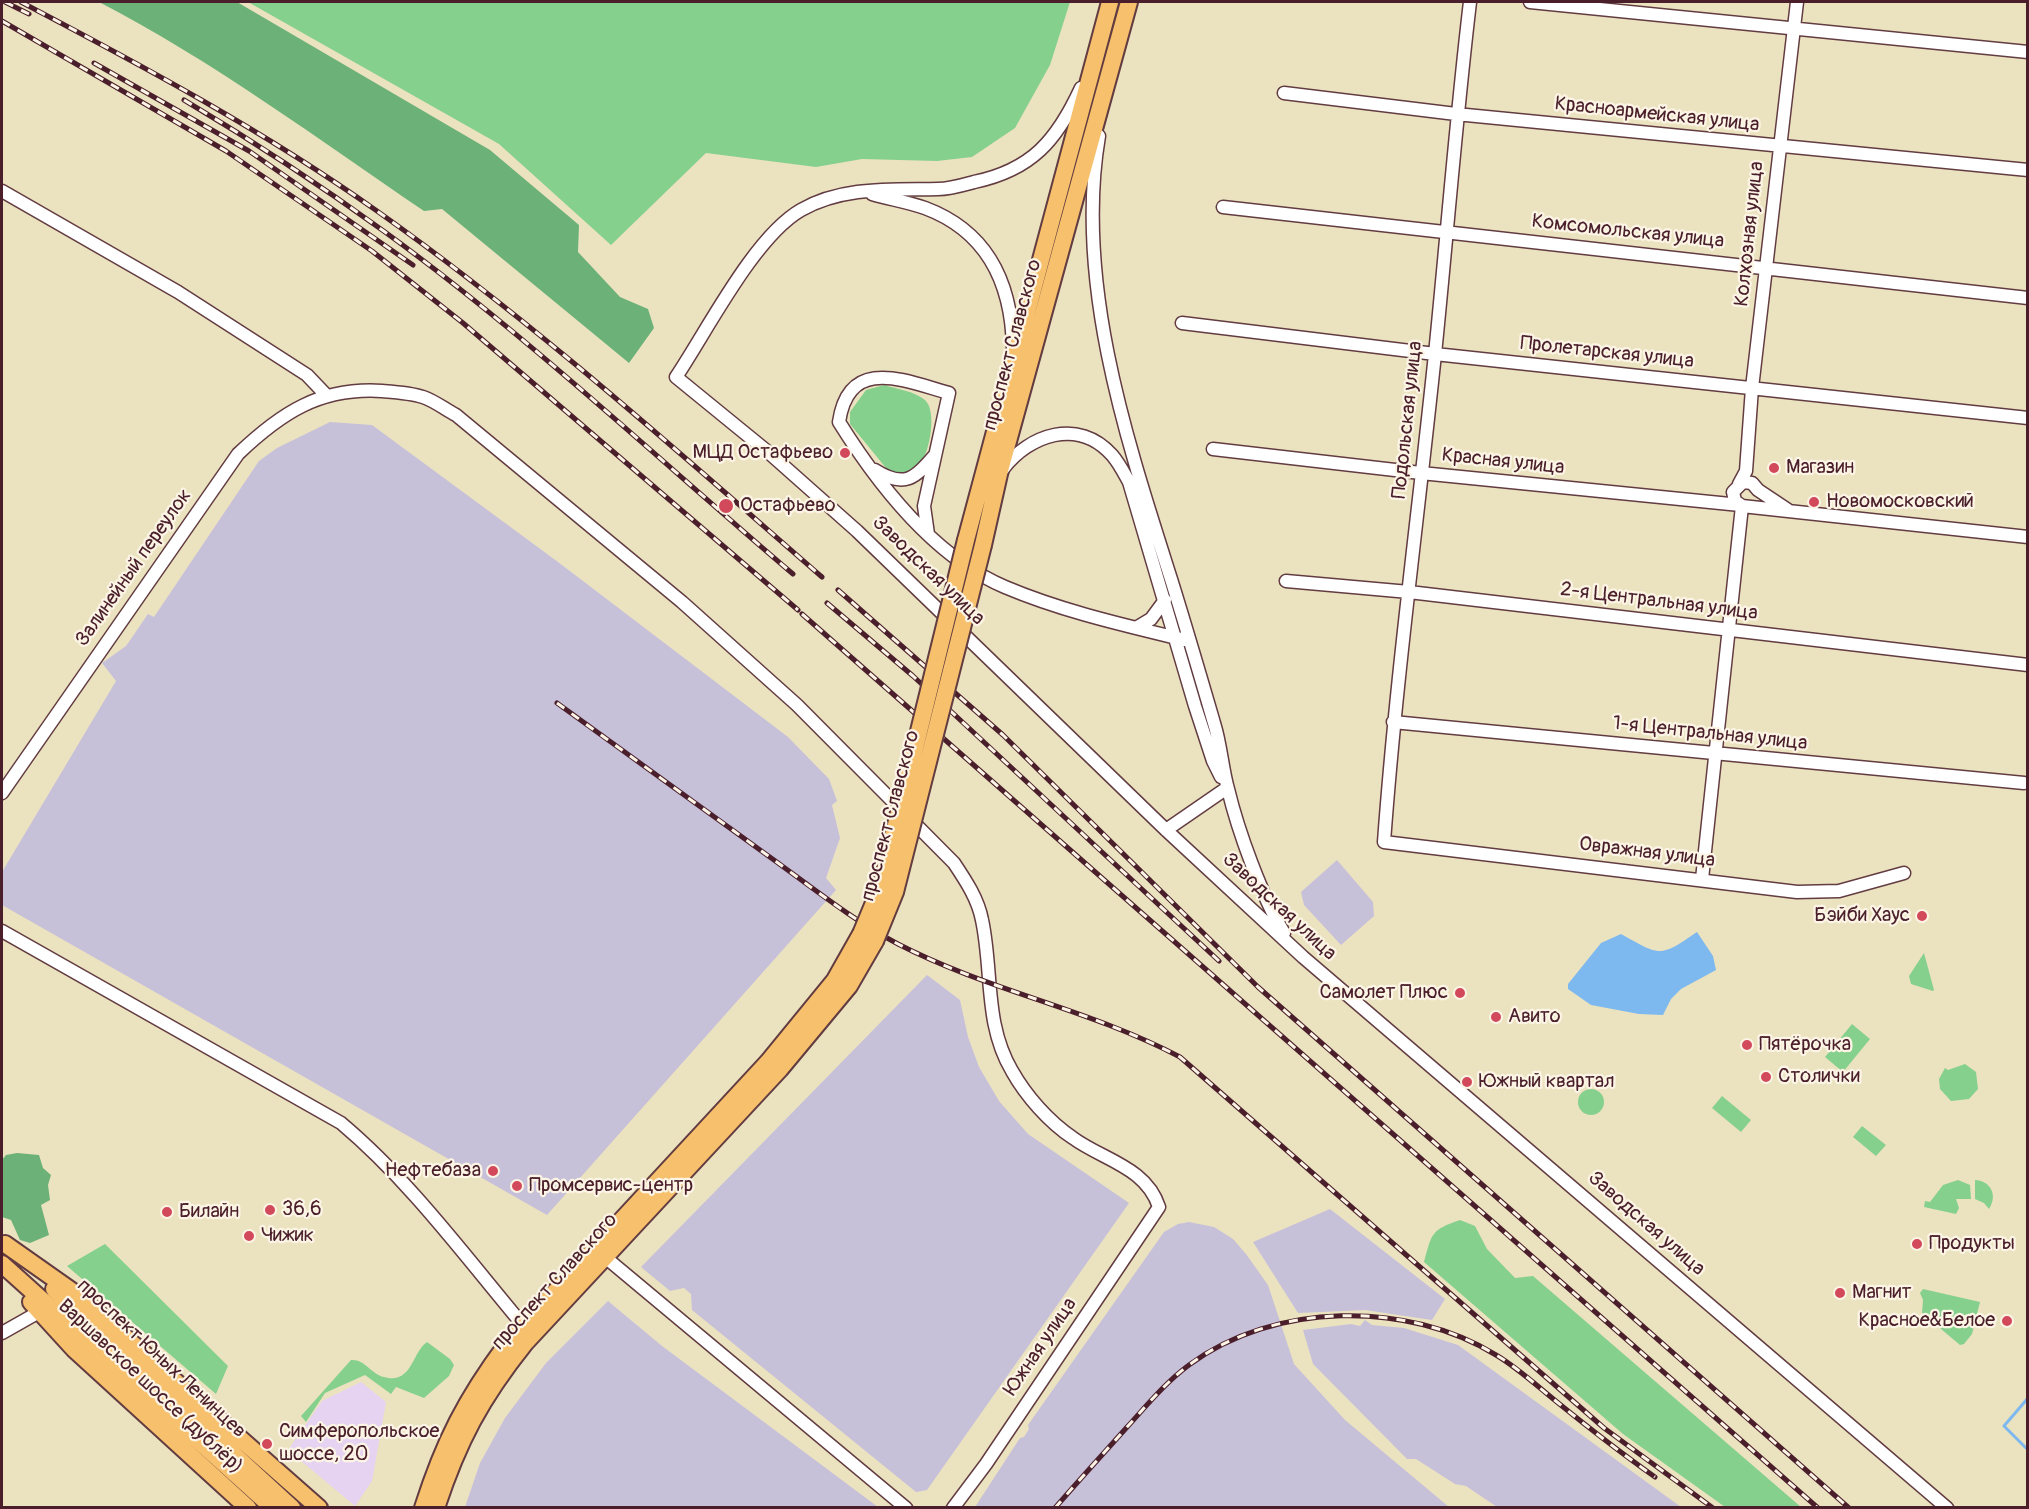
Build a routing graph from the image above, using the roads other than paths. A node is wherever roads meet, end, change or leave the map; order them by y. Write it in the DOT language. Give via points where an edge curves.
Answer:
graph roads {
  1 [pos="1110,2"];
  2 [pos="1129,2"];
  3 [pos="1470,2"];
  4 [pos="1530,2"];
  5 [pos="1797,2"];
  6 [pos="1793,29"];
  7 [pos="2028,52"];
  8 [pos="1094,60"];
  9 [pos="1111,67"];
  10 [pos="1284,93"];
  11 [pos="1456,114"];
  12 [pos="1779,147"];
  13 [pos="2028,170"];
  14 [pos="2,191"];
  15 [pos="862,192"];
  16 [pos="1223,207"];
  17 [pos="1446,231"];
  18 [pos="1766,268"];
  19 [pos="2028,298"];
  20 [pos="1182,323"];
  21 [pos="1435,354"];
  22 [pos="1013,367"];
  23 [pos="1752,388"];
  24 [pos="327,396"];
  25 [pos="2028,418"];
  26 [pos="1213,449"];
  27 [pos="936,454"];
  28 [pos="871,468"];
  29 [pos="1746,471"];
  30 [pos="1421,473"];
  31 [pos="999,474"];
  32 [pos="1739,484"];
  33 [pos="1755,487"];
  34 [pos="1740,504"];
  35 [pos="1788,510"];
  36 [pos="928,534"];
  37 [pos="2028,537"];
  38 [pos="1286,581"];
  39 [pos="1409,592"];
  40 [pos="1165,600"];
  41 [pos="1136,628"];
  42 [pos="1728,630"];
  43 [pos="1176,638"];
  44 [pos="1190,641"];
  45 [pos="2028,665"];
  46 [pos="1393,722"];
  47 [pos="1714,754"];
  48 [pos="2024,783"];
  49 [pos="1227,788"];
  50 [pos="2,793"];
  51 [pos="1166,830"];
  52 [pos="1384,842"];
  53 [pos="1904,873"];
  54 [pos="1702,879"];
  55 [pos="2,931"];
  56 [pos="868,937"];
  57 [pos="1303,957"];
  58 [pos="1159,1207"];
  59 [pos="3,1243"];
  60 [pos="605,1257"];
  61 [pos="2,1265"];
  62 [pos="39,1312"];
  63 [pos="523,1325"];
  64 [pos="2,1332"];
  65 [pos="252,1481"];
  66 [pos="248,1508"];
  67 [pos="273,1508"];
  68 [pos="292,1508"];
  69 [pos="319,1508"];
  70 [pos="423,1508"];
  71 [pos="436,1508"];
  72 [pos="906,1508"];
  73 [pos="953,1508"];
  74 [pos="1947,1508"];
  1 -- 8 [label="main road, проспект Славского"];
  2 -- 9 [label="main road, проспект Славского"];
  3 -- 11 [label="street, Подольская улица"];
  4 -- 6 [label="street"];
  5 -- 6 [label="street, Колхозная улица"];
  6 -- 7 [label="street"];
  6 -- 12 [label="street, Колхозная улица"];
  8 -- 15 [label="street" via="1065,122 1047,145 1024,164 1000,176 941,189"];
  8 -- 22 [label="main road, проспект Славского"];
  9 -- 31 [label="main road, проспект Славского"];
  9 -- 44 [label="street" via="1093,170 1092,233 1101,305 1118,399"];
  10 -- 11 [label="street, Красноармейская улица"];
  11 -- 12 [label="street, Красноармейская улица"];
  11 -- 17 [label="street, Подольская улица"];
  12 -- 13 [label="street, Красноармейская улица"];
  12 -- 18 [label="street, Колхозная улица"];
  14 -- 24 [label="street" via="178,292 307,375"];
  15 -- 22 [label="street" via="925,208 973,237 999,273 1007,293 1013,320"];
  15 -- 51 [label="street, Заводская улица" via="812,204 780,226 757,252 676,377 768,452 903,574"];
  16 -- 17 [label="street, Комсомольская улица"];
  17 -- 18 [label="street, Комсомольская улица"];
  17 -- 21 [label="street, Подольская улица"];
  18 -- 19 [label="street, Комсомольская улица"];
  18 -- 23 [label="street, Колхозная улица"];
  20 -- 21 [label="street, Пролетарская улица"];
  21 -- 23 [label="street, Пролетарская улица"];
  21 -- 30 [label="street, Подольская улица"];
  22 -- 56 [label="main road, проспект Славского, bridge"];
  23 -- 25 [label="street, Пролетарская улица"];
  23 -- 29 [label="street, Колхозная улица"];
  24 -- 50 [label="street, Залинейный переулок" via="275,421 238,454"];
  24 -- 58 [label="street, Залинейный переулок" via="366,390 423,397 456,416 682,602 797,705 954,863 973,892 982,920 989,999 1011,1070 1052,1121 1074,1139 1143,1179"];
  26 -- 30 [label="street, Красная улица"];
  27 -- 28 [label="street" via="914,478 904,481"];
  27 -- 28 [label="street" via="949,393 886,375 873,377 848,396 839,422"];
  27 -- 36 [label="street" via="924,506"];
  28 -- 36 [label="street"];
  29 -- 32 [label="street, Колхозная улица"];
  29 -- 33 [label="street"];
  30 -- 34 [label="street, Красная улица"];
  30 -- 39 [label="street, Подольская улица"];
  31 -- 40 [label="street" via="1028,444 1053,434 1073,434 1103,447 1129,482"];
  31 -- 56 [label="main road, проспект Славского, bridge" via="895,892"];
  32 -- 33 [label="street"];
  32 -- 34 [label="street, Колхозная улица"];
  33 -- 34 [label="street" via="1757,500"];
  33 -- 35 [label="street, Красная улица"];
  34 -- 35 [label="street, Красная улица"];
  34 -- 42 [label="street"];
  35 -- 37 [label="street, Красная улица"];
  36 -- 41 [label="street" via="956,558 1005,587"];
  38 -- 39 [label="street, 2-я Центральная улица"];
  39 -- 42 [label="street, 2-я Центральная улица"];
  39 -- 46 [label="street, Подольская улица"];
  40 -- 41 [label="street" via="1151,619"];
  40 -- 43 [label="street"];
  41 -- 43 [label="street"];
  42 -- 45 [label="street, 2-я Центральная улица"];
  42 -- 47 [label="street"];
  43 -- 44 [label="street"];
  43 -- 49 [label="street" via="1213,761"];
  44 -- 49 [label="street" via="1215,726"];
  46 -- 47 [label="street, 1-я Центральная улица"];
  46 -- 52 [label="street, Подольская улица"];
  47 -- 48 [label="street, 1-я Центральная улица"];
  47 -- 54 [label="street"];
  49 -- 51 [label="street"];
  49 -- 57 [label="street" via="1272,911"];
  51 -- 57 [label="street, Заводская улица"];
  52 -- 54 [label="street, Овражная улица"];
  53 -- 54 [label="street, Овражная улица" via="1852,888 1815,893"];
  55 -- 63 [label="street" via="341,1123 369,1146"];
  56 -- 60 [label="main road, проспект Славского" via="849,986 780,1069"];
  56 -- 63 [label="main road, проспект Славского" via="768,1062"];
  57 -- 74 [label="street, Заводская улица"];
  58 -- 73 [label="street, Южная улица"];
  59 -- 65 [label="main road, проспект Юных Ленинцев"];
  59 -- 69 [label="main road, Варшавское шоссе (дублёр)" via="76,1294"];
  60 -- 71 [label="main road, проспект Славского" via="494,1382 453,1458"];
  60 -- 72 [label="street"];
  61 -- 62 [label="main road, Варшавское шоссе (дублёр)"];
  61 -- 65 [label="main road, проспект Юных Ленинцев"];
  62 -- 64 [label="street"];
  62 -- 66 [label="main road, Варшавское шоссе (дублёр)" via="74,1349"];
  63 -- 70 [label="main road, проспект Славского" via="463,1407 441,1453"];
  65 -- 67 [label="main road, проспект Юных Ленинцев"];
  65 -- 68 [label="main road, проспект Юных Ленинцев"];
}
